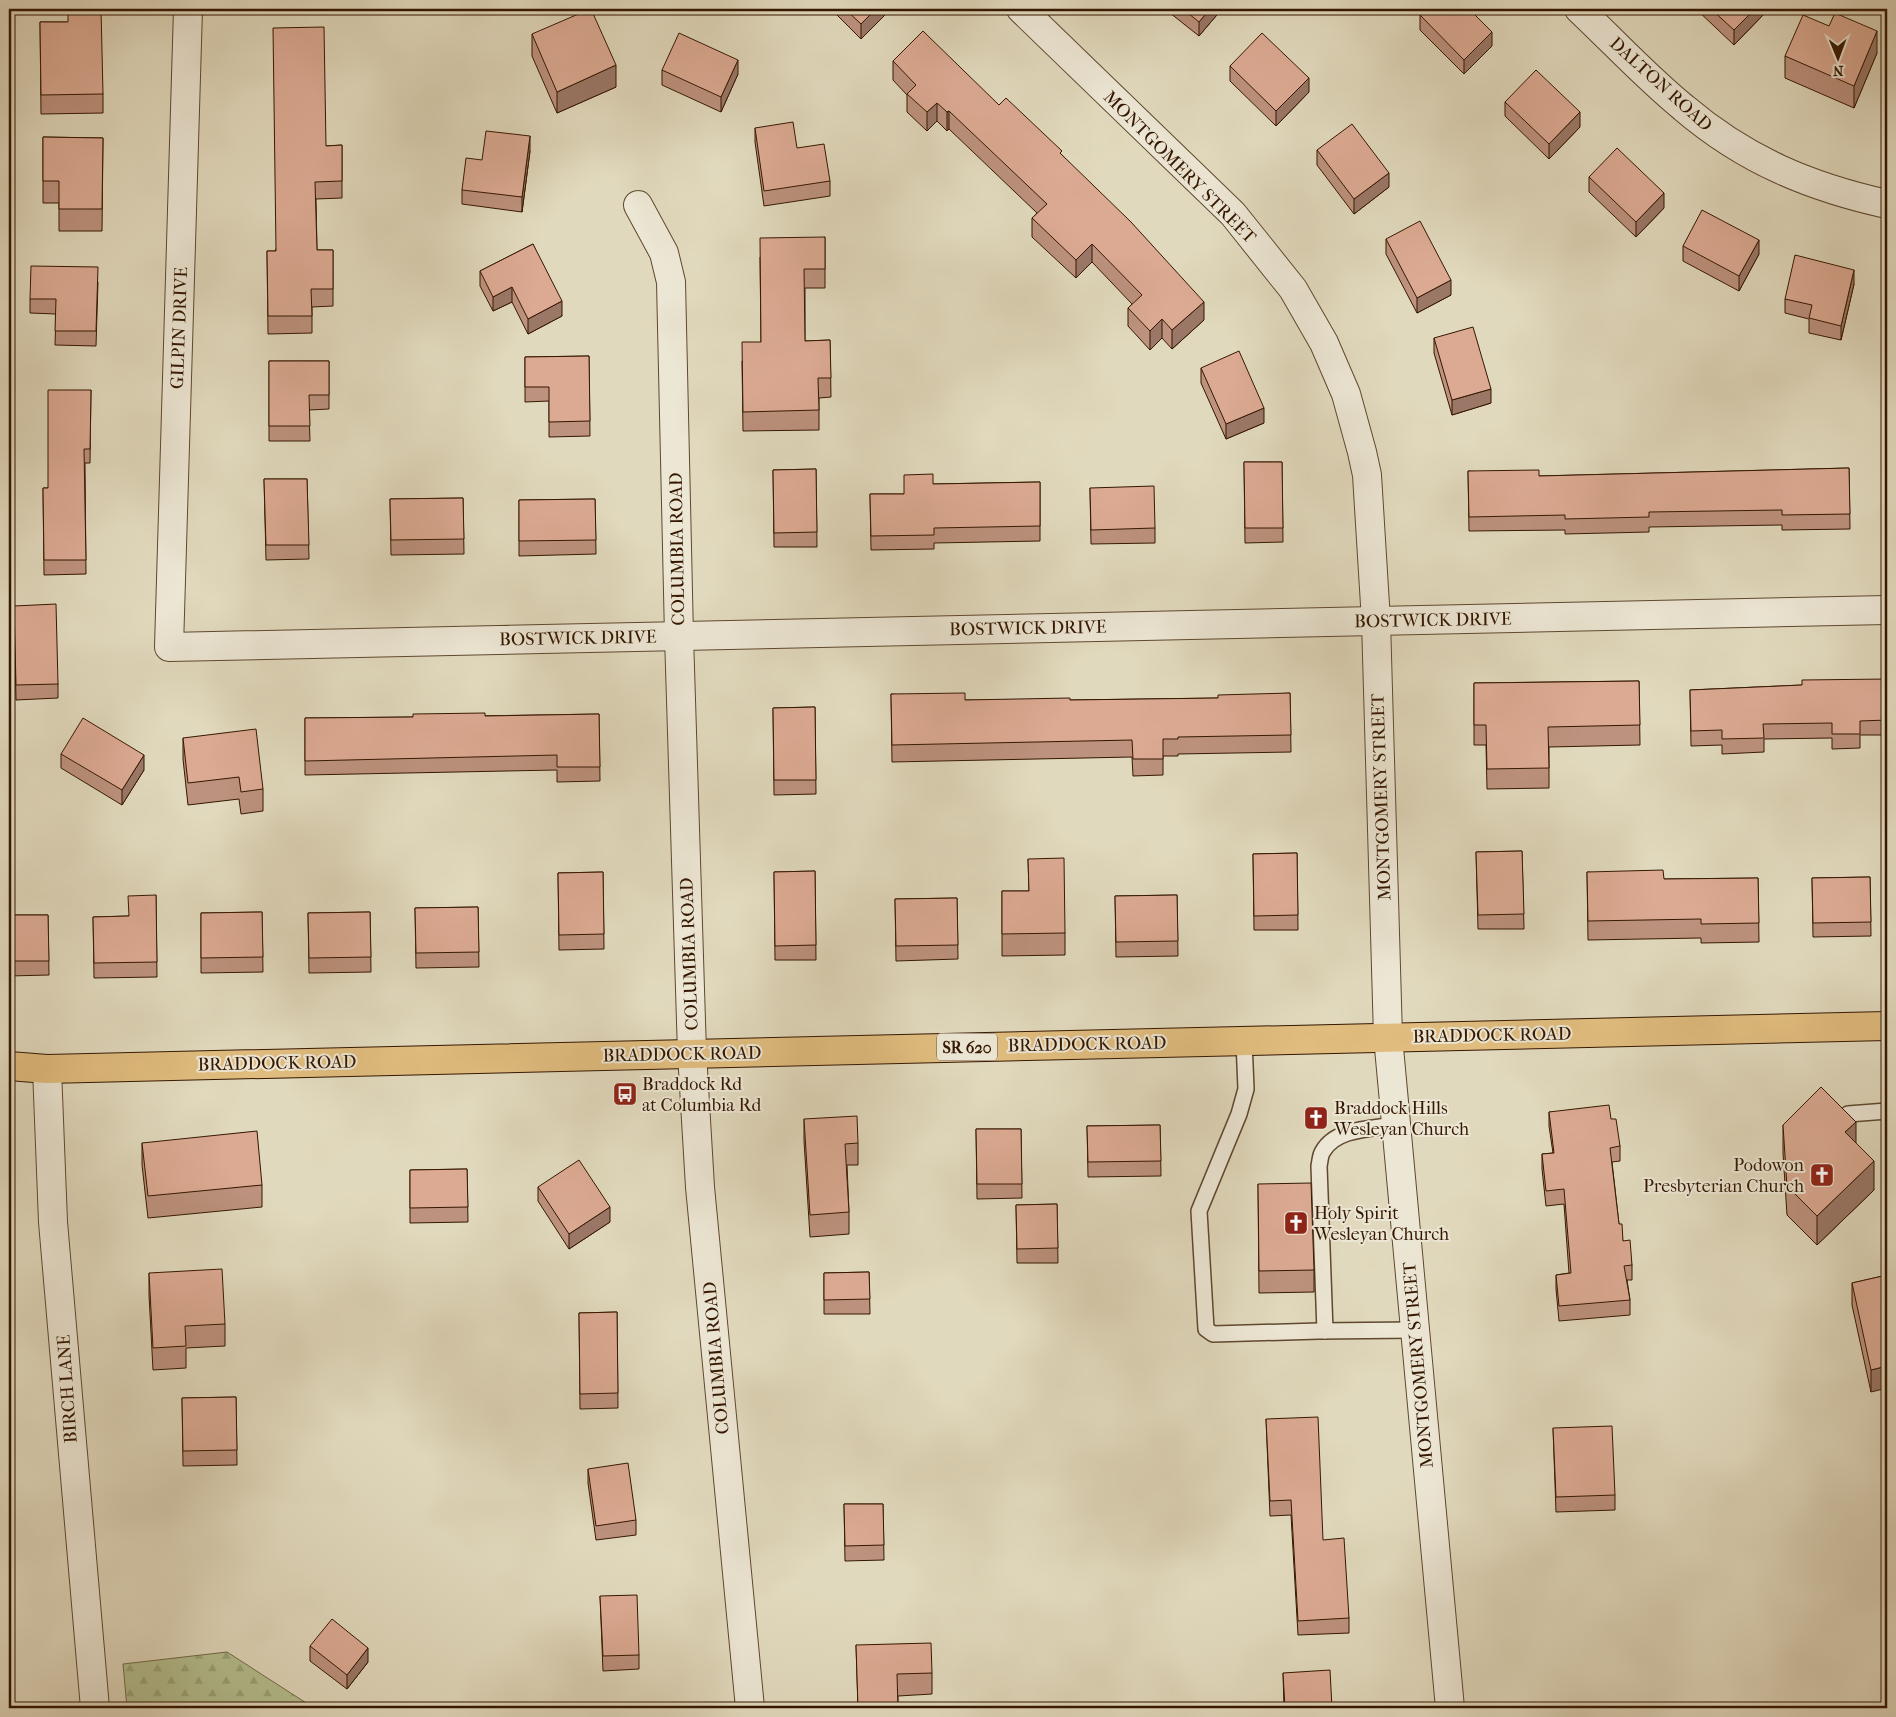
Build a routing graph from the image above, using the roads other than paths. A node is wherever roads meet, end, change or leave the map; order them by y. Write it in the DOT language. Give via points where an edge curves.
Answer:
graph roads {
  1 [pos="188,9"];
  2 [pos="1021,9"];
  3 [pos="1580,9"];
  4 [pos="1887,204"];
  5 [pos="638,205"];
  6 [pos="1887,610"];
  7 [pos="1376,621"];
  8 [pos="679,636"];
  9 [pos="169,647"];
  10 [pos="1887,1026"];
  11 [pos="1388,1037"];
  12 [pos="1244,1040"];
  13 [pos="692,1054"];
  14 [pos="9,1066"];
  15 [pos="47,1069"];
  16 [pos="9,1074"];
  17 [pos="1887,1111"];
  18 [pos="1848,1114"];
  19 [pos="1395,1125"];
  20 [pos="1415,1330"];
  21 [pos="1325,1331"];
  22 [pos="95,1708"];
  23 [pos="750,1708"];
  24 [pos="1450,1708"];
  1 -- 9 [label="street, GILPIN DRIVE"];
  2 -- 7 [label="street, MONTGOMERY STREET" via="1232,214 1293,289 1324,343 1346,394 1362,452 1367,475"];
  3 -- 4 [label="street, DALTON ROAD" via="1684,108 1721,136 1802,180 1845,195"];
  5 -- 8 [label="street, COLUMBIA ROAD" via="664,253 671,282"];
  6 -- 7 [label="street, BOSTWICK DRIVE"];
  7 -- 8 [label="street, BOSTWICK DRIVE"];
  7 -- 11 [label="street, MONTGOMERY STREET"];
  8 -- 9 [label="street, BOSTWICK DRIVE"];
  8 -- 13 [label="street, COLUMBIA ROAD"];
  10 -- 11 [label="main road, BRADDOCK ROAD / SR 620"];
  11 -- 12 [label="main road, BRADDOCK ROAD / SR 620"];
  11 -- 19 [label="street, MONTGOMERY STREET"];
  12 -- 13 [label="main road, BRADDOCK ROAD / SR 620"];
  12 -- 21 [label="lane" via="1246,1089 1199,1211 1206,1329 1213,1334"];
  13 -- 15 [label="main road, BRADDOCK ROAD / SR 620"];
  13 -- 23 [label="street, COLUMBIA ROAD" via="700,1187"];
  14 -- 15 [label="main road, BRADDOCK ROAD / SR 620"];
  15 -- 16 [label="main road, BRADDOCK ROAD / SR 620"];
  15 -- 22 [label="street, BIRCH LANE" via="53,1222"];
  17 -- 18 [label="lane"];
  19 -- 20 [label="street, MONTGOMERY STREET"];
  19 -- 21 [label="lane" via="1350,1132 1332,1140 1322,1152 1319,1166"];
  20 -- 21 [label="lane"];
  20 -- 24 [label="street, MONTGOMERY STREET"];
}
